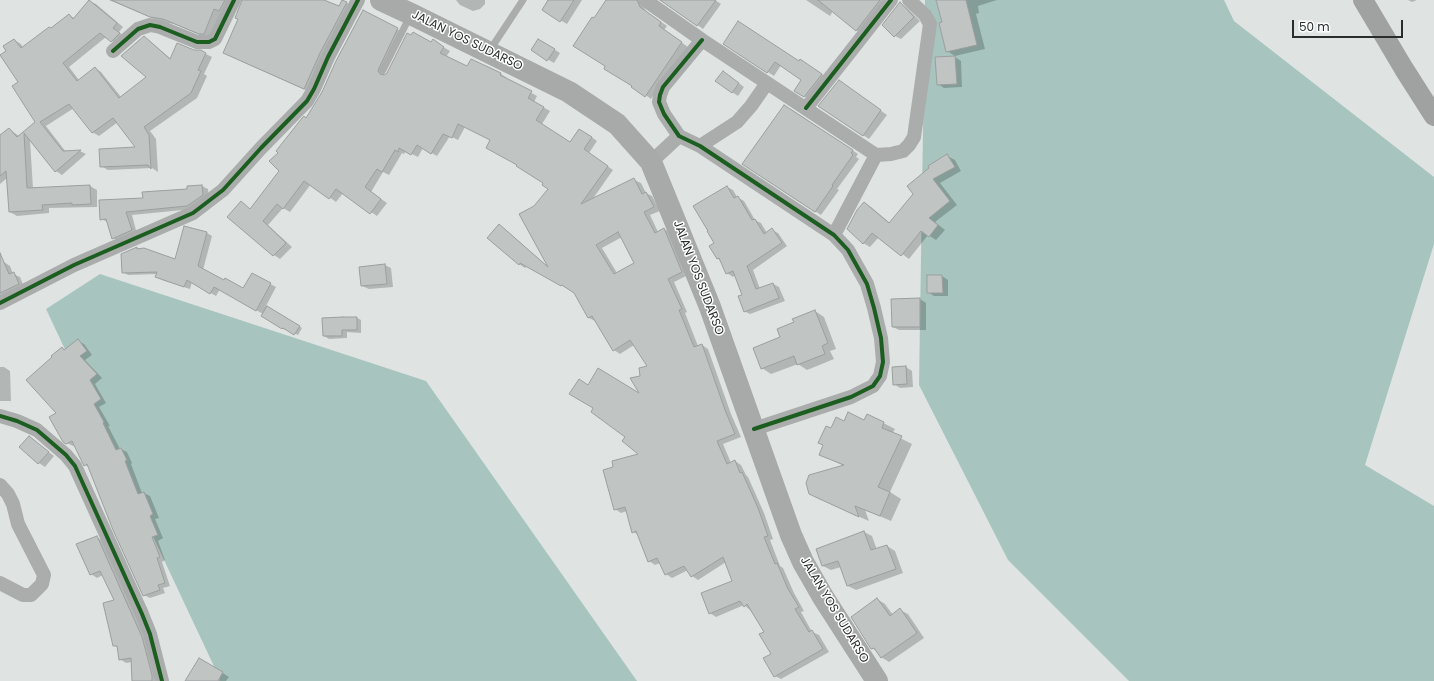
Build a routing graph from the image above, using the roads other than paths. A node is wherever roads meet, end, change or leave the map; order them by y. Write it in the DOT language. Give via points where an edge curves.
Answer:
graph roads {
  1 [pos="234,0"];
  2 [pos="358,0"];
  3 [pos="381,0"];
  4 [pos="523,0"];
  5 [pos="645,0"];
  6 [pos="891,0"];
  7 [pos="909,0"];
  8 [pos="1363,0"];
  9 [pos="411,14"];
  10 [pos="702,40"];
  11 [pos="113,51"];
  12 [pos="489,52"];
  13 [pos="383,70"];
  14 [pos="767,83"];
  15 [pos="806,108"];
  16 [pos="1434,116"];
  17 [pos="679,136"];
  18 [pos="700,146"];
  19 [pos="876,155"];
  20 [pos="651,162"];
  21 [pos="834,235"];
  22 [pos="0,303"];
  23 [pos="0,416"];
  24 [pos="754,429"];
  25 [pos="0,485"];
  26 [pos="0,583"];
  27 [pos="162,681"];
  28 [pos="877,681"];
  1 -- 11 [label="street" via="214,40 197,42 150,25 138,29"];
  2 -- 22 [label="street" via="307,101 223,190 193,213 74,265"];
  3 -- 9 [label="highway, JALAN YOS SUDARSO"];
  4 -- 12 [label="lane"];
  5 -- 10 [label="street"];
  6 -- 15 [label="street"];
  7 -- 19 [label="street" via="925,15 930,24 914,136 910,145 903,150"];
  8 -- 16 [label="street"];
  9 -- 12 [label="highway, JALAN YOS SUDARSO"];
  9 -- 13 [label="lane"];
  10 -- 14 [label="street"];
  10 -- 17 [label="street" via="660,95 659,102 664,114"];
  12 -- 20 [label="highway, JALAN YOS SUDARSO" via="569,92 617,124"];
  14 -- 15 [label="street"];
  14 -- 18 [label="street" via="737,122"];
  15 -- 19 [label="street"];
  17 -- 18 [label="street"];
  17 -- 20 [label="street"];
  18 -- 21 [label="street"];
  19 -- 21 [label="street"];
  20 -- 24 [label="highway, JALAN YOS SUDARSO" via="710,307"];
  21 -- 24 [label="street" via="848,250 867,284 881,338 883,362 880,376 873,386 861,393"];
  23 -- 27 [label="street" via="37,430 75,466 142,614"];
  24 -- 28 [label="highway, JALAN YOS SUDARSO" via="783,514 803,562"];
  25 -- 26 [label="street" via="8,494 18,524 44,575 42,584 31,595 23,595"];
}
